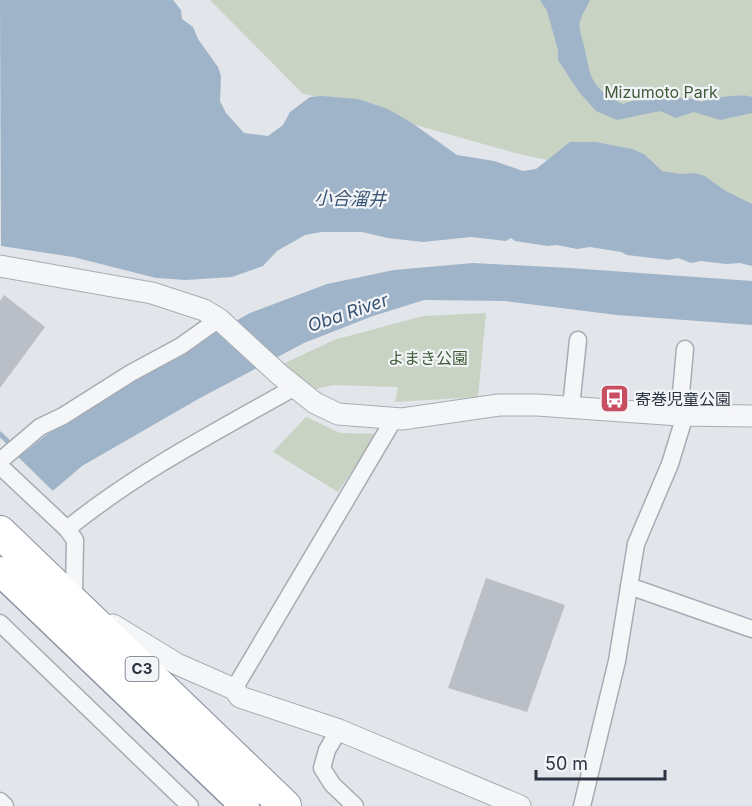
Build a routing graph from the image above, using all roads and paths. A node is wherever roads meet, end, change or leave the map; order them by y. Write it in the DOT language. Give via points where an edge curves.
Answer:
graph roads {
  1 [pos="0,266"];
  2 [pos="221,321"];
  3 [pos="578,340"];
  4 [pos="684,349"];
  5 [pos="287,381"];
  6 [pos="571,407"];
  7 [pos="682,415"];
  8 [pos="752,416"];
  9 [pos="394,419"];
  10 [pos="0,461"];
  11 [pos="0,466"];
  12 [pos="0,520"];
  13 [pos="67,529"];
  14 [pos="0,532"];
  15 [pos="3,569"];
  16 [pos="630,586"];
  17 [pos="74,593"];
  18 [pos="102,618"];
  19 [pos="0,623"];
  20 [pos="752,629"];
  21 [pos="234,689"];
  22 [pos="339,730"];
  23 [pos="0,801"];
  24 [pos="5,806"];
  25 [pos="190,806"];
  26 [pos="245,806"];
  27 [pos="255,806"];
  28 [pos="285,806"];
  29 [pos="295,806"];
  30 [pos="355,806"];
  31 [pos="520,806"];
  32 [pos="582,806"];
  1 -- 2 [label="street" via="152,293 185,303"];
  2 -- 5 [label="street"];
  2 -- 10 [label="street" via="40,427"];
  3 -- 6 [label="street"];
  4 -- 7 [label="street"];
  5 -- 9 [label="street" via="315,403 338,414"];
  5 -- 13 [label="street" via="121,488"];
  6 -- 7 [label="street"];
  6 -- 9 [label="street" via="500,405"];
  7 -- 8 [label="street"];
  7 -- 16 [label="street" via="670,464 636,544"];
  9 -- 21 [label="street"];
  11 -- 13 [label="street"];
  12 -- 17 [label="highway"];
  13 -- 17 [label="street" via="75,540"];
  14 -- 28 [label="highway, C3"];
  15 -- 26 [label="highway"];
  15 -- 27 [label="highway, C3"];
  16 -- 20 [label="street"];
  16 -- 32 [label="street" via="618,661"];
  17 -- 18 [label="highway"];
  18 -- 21 [label="street" via="177,664"];
  18 -- 29 [label="highway"];
  19 -- 25 [label="street"];
  21 -- 22 [label="street" via="240,697"];
  22 -- 30 [label="street" via="322,768"];
  22 -- 31 [label="street"];
  23 -- 24 [label="street"];
}
